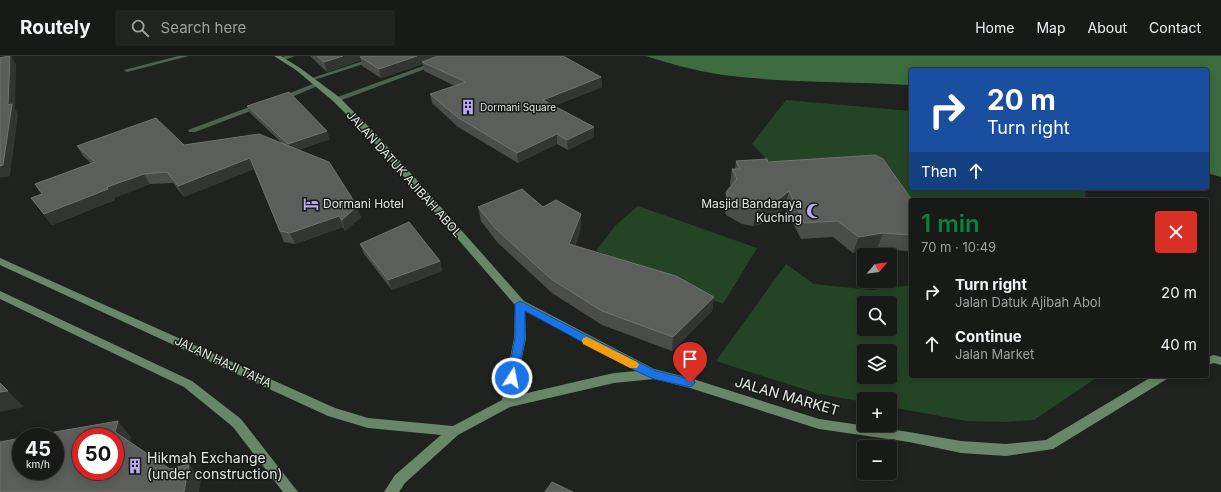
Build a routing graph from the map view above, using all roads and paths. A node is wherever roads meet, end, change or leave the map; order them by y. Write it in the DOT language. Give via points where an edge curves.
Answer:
graph roads {
  1 [pos="186,56"];
  2 [pos="292,56"];
  3 [pos="385,56"];
  4 [pos="457,56"];
  5 [pos="280,57"];
  6 [pos="127,70"];
  7 [pos="315,82"];
  8 [pos="336,99"];
  9 [pos="192,130"];
  10 [pos="0,261"];
  11 [pos="0,295"];
  12 [pos="520,304"];
  13 [pos="1209,360"];
  14 [pos="1221,361"];
  15 [pos="654,374"];
  16 [pos="1160,378"];
  17 [pos="507,403"];
  18 [pos="454,431"];
  19 [pos="291,492"];
  20 [pos="391,492"];
  1 -- 6 [label="street"];
  2 -- 5 [label="street"];
  3 -- 7 [label="street"];
  4 -- 8 [label="street"];
  5 -- 7 [label="main road, JALAN DATUK AJIBAH ABOL"];
  7 -- 8 [label="main road, JALAN DATUK AJIBAH ABOL"];
  7 -- 9 [label="street" via="270,102"];
  8 -- 12 [label="main road, JALAN DATUK AJIBAH ABOL" via="374,137"];
  10 -- 18 [label="main road, JALAN HAJI TAHA" via="332,412 368,423"];
  11 -- 19 [label="main road" via="188,384 237,423"];
  12 -- 15 [label="main road, JALAN DATUK AJIBAH ABOL"];
  12 -- 17 [label="main road" via="520,338"];
  13 -- 14 [label="main road"];
  15 -- 16 [label="main road, JALAN MARKET" via="819,424 909,436 961,447 1006,450 1048,445"];
  15 -- 17 [label="main road, JALAN MARKET" via="614,378"];
  17 -- 18 [label="main road"];
  18 -- 20 [label="main road" via="400,479"];
}
